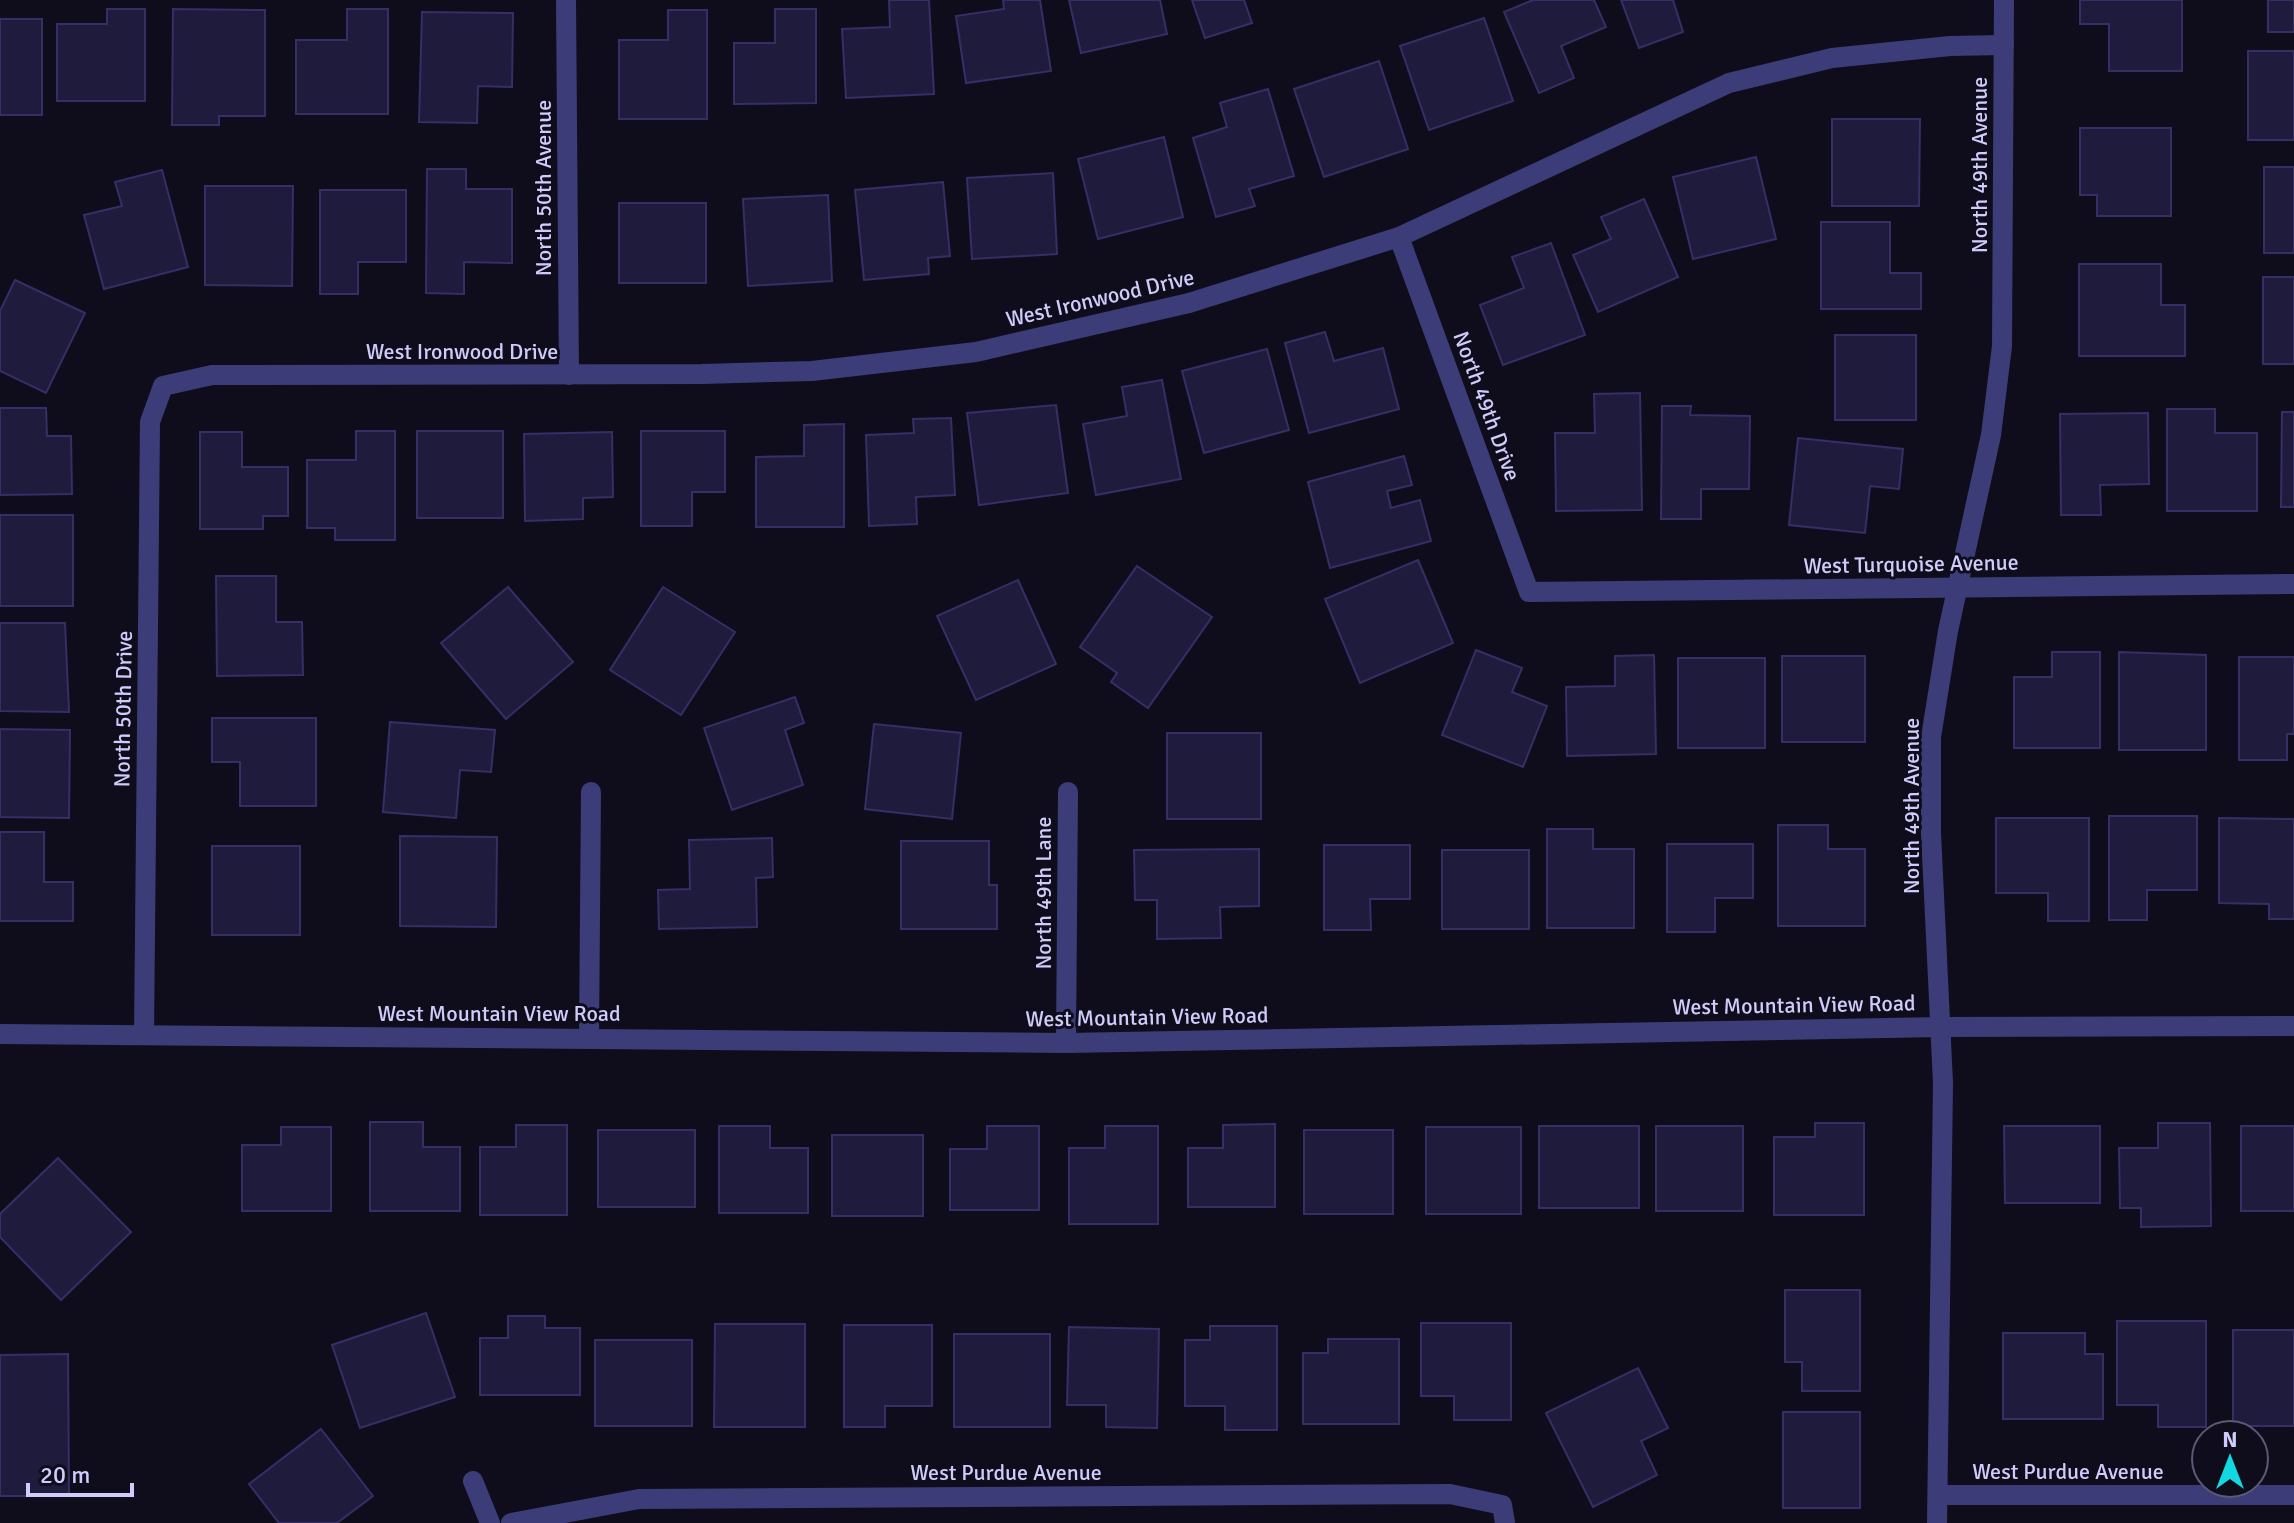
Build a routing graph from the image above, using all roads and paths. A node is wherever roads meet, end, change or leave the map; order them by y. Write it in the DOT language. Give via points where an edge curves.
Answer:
graph roads {
  1 [pos="566,0"];
  2 [pos="2004,0"];
  3 [pos="2004,45"];
  4 [pos="1399,237"];
  5 [pos="569,375"];
  6 [pos="163,386"];
  7 [pos="2294,584"];
  8 [pos="1958,588"];
  9 [pos="1529,592"];
  10 [pos="591,792"];
  11 [pos="1068,792"];
  12 [pos="2294,1026"];
  13 [pos="1941,1027"];
  14 [pos="0,1034"];
  15 [pos="144,1035"];
  16 [pos="589,1037"];
  17 [pos="1066,1043"];
  18 [pos="473,1481"];
  19 [pos="1938,1495"];
  20 [pos="2294,1495"];
  21 [pos="1504,1514"];
  22 [pos="490,1523"];
  23 [pos="511,1523"];
  24 [pos="1937,1523"];
  1 -- 5 [label="street, North 50th Avenue"];
  2 -- 3 [label="street, North 49th Avenue"];
  3 -- 4 [label="street, West Ironwood Drive" via="1832,58 1729,83"];
  3 -- 8 [label="street, North 49th Avenue" via="2002,346 1991,435"];
  4 -- 5 [label="street, West Ironwood Drive" via="1189,303 976,352 812,371"];
  4 -- 9 [label="street, North 49th Drive"];
  5 -- 6 [label="street, West Ironwood Drive" via="212,375"];
  6 -- 15 [label="street, North 50th Drive" via="150,422"];
  7 -- 8 [label="street, West Turquoise Avenue"];
  8 -- 9 [label="street, West Turquoise Avenue"];
  8 -- 13 [label="street, North 49th Avenue" via="1931,737"];
  10 -- 16 [label="street"];
  11 -- 17 [label="street, North 49th Lane"];
  12 -- 13 [label="street, West Mountain View Road"];
  13 -- 17 [label="street, West Mountain View Road"];
  13 -- 19 [label="street, North 49th Avenue"];
  14 -- 15 [label="street, West Mountain View Road"];
  15 -- 16 [label="street, West Mountain View Road"];
  16 -- 17 [label="street, West Mountain View Road"];
  18 -- 22 [label="street"];
  19 -- 20 [label="street, West Purdue Avenue"];
  19 -- 24 [label="street, North 49th Avenue"];
  21 -- 23 [label="street, West Purdue Avenue" via="1450,1494 714,1497 639,1499"];
}
